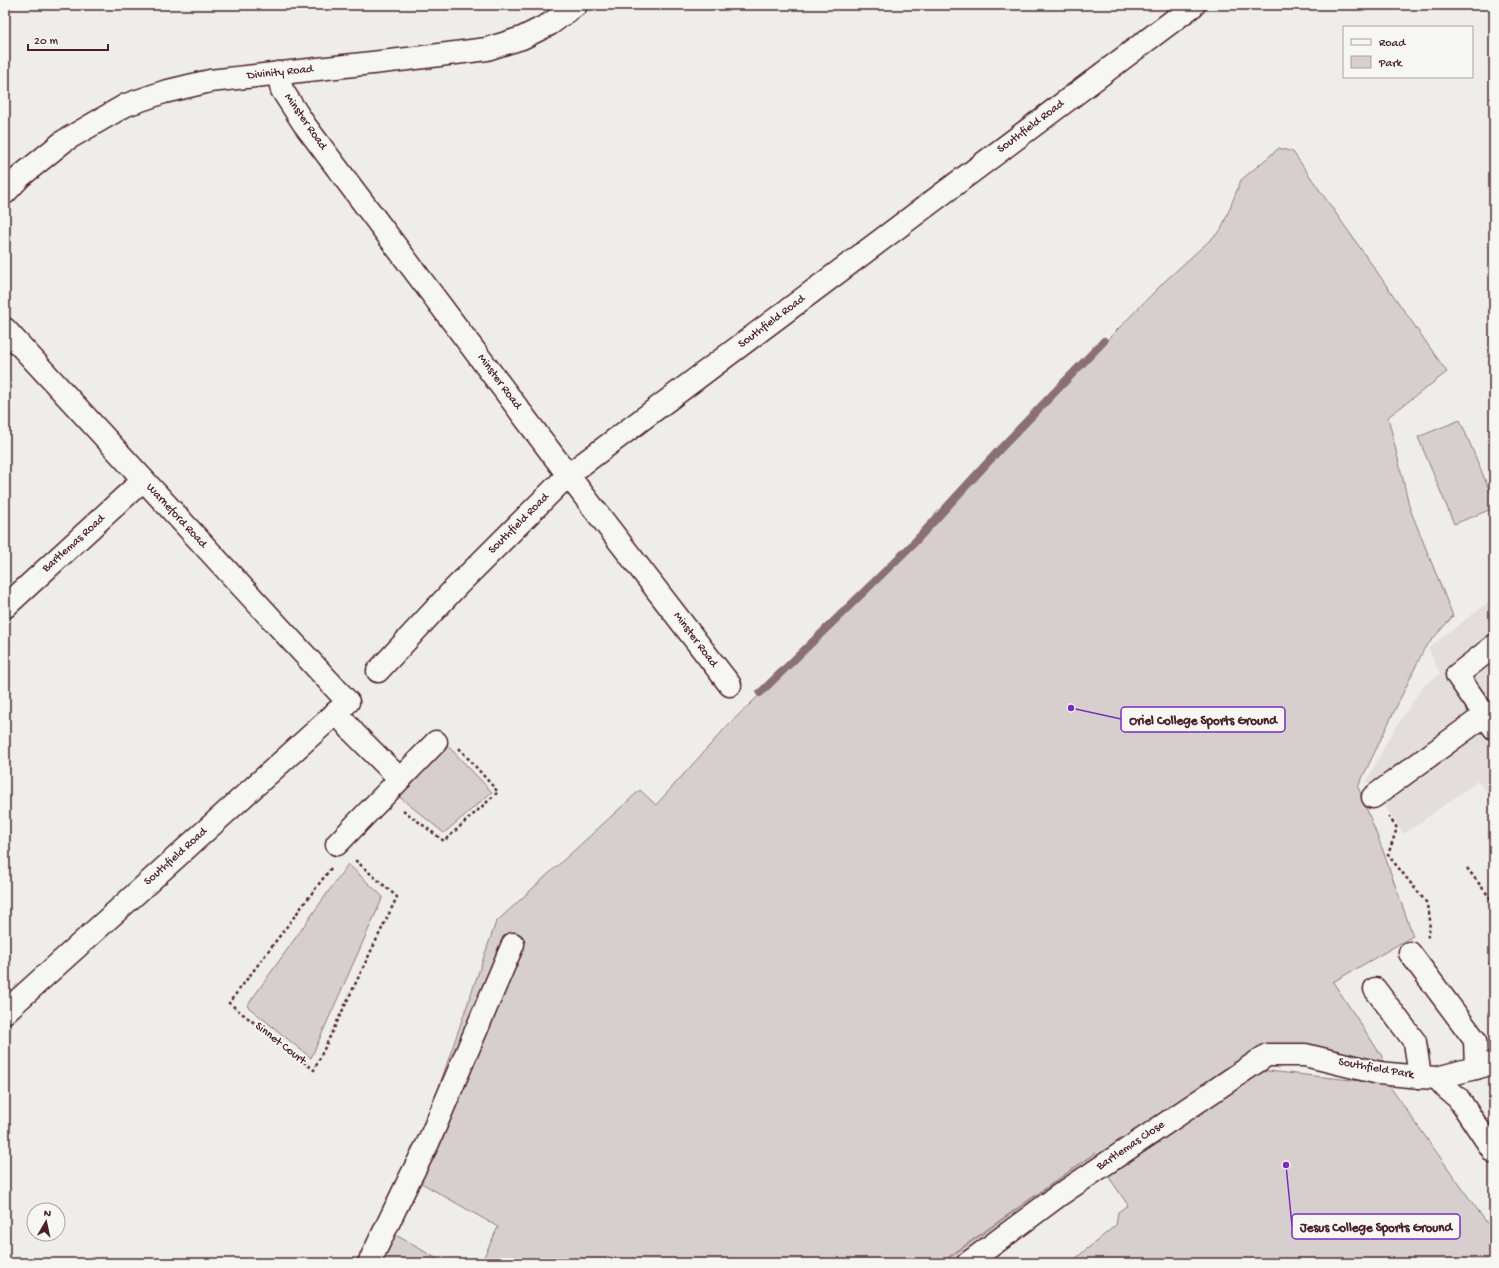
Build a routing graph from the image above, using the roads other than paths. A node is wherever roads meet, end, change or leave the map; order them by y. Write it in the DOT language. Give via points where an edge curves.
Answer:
graph roads {
  1 [pos="576,5"];
  2 [pos="1194,5"];
  3 [pos="278,73"];
  4 [pos="5,193"];
  5 [pos="5,328"];
  6 [pos="568,475"];
  7 [pos="143,480"];
  8 [pos="5,607"];
  9 [pos="1494,646"];
  10 [pos="378,670"];
  11 [pos="730,685"];
  12 [pos="342,707"];
  13 [pos="1490,722"];
  14 [pos="436,742"];
  15 [pos="400,779"];
  16 [pos="1373,796"];
  17 [pos="341,847"];
  18 [pos="513,944"];
  19 [pos="1410,952"];
  20 [pos="1375,989"];
  21 [pos="5,1012"];
  22 [pos="1305,1055"];
  23 [pos="1485,1066"];
  24 [pos="1428,1078"];
  25 [pos="1494,1152"];
  26 [pos="369,1263"];
  27 [pos="968,1263"];
  1 -- 3 [label="street, Divinity Road" via="550,24 487,49"];
  2 -- 6 [label="street, Southfield Road"];
  3 -- 4 [label="street, Divinity Road" via="210,81 126,104 64,141 21,176"];
  3 -- 6 [label="street, Minster Road" via="282,90 304,124"];
  5 -- 7 [label="street, Warneford Road"];
  6 -- 10 [label="street, Southfield Road" via="455,588"];
  6 -- 11 [label="street, Minster Road"];
  7 -- 8 [label="street, Bartlemas Road"];
  7 -- 12 [label="street, Warneford Road"];
  9 -- 13 [label="street" via="1457,675"];
  12 -- 15 [label="street" via="354,733"];
  12 -- 21 [label="street, Southfield Road"];
  13 -- 16 [label="street"];
  14 -- 15 [label="street"];
  15 -- 17 [label="street"];
  18 -- 26 [label="street" via="428,1143"];
  19 -- 23 [label="street" via="1475,1040"];
  20 -- 24 [label="street" via="1415,1042"];
  22 -- 24 [label="street, Southfield Park" via="1379,1073"];
  22 -- 27 [label="street, Bartlemas Close" via="1267,1055 1058,1196"];
  23 -- 24 [label="street, Southfield Park"];
  24 -- 25 [label="street" via="1458,1098"];
}
